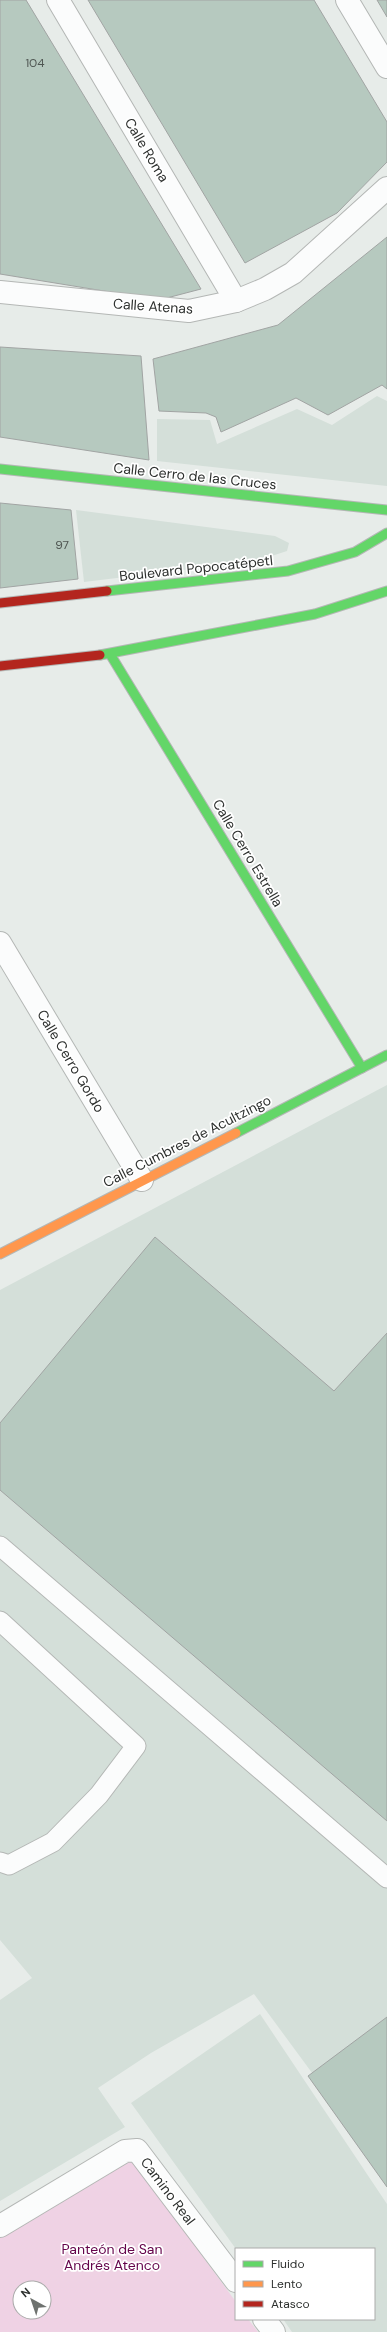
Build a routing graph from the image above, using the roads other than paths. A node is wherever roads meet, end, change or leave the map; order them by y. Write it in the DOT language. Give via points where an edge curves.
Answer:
graph roads {
  1 [pos="58,0"];
  2 [pos="347,0"];
  3 [pos="387,67"];
  4 [pos="387,188"];
  5 [pos="0,292"];
  6 [pos="236,301"];
  7 [pos="0,469"];
  8 [pos="387,510"];
  9 [pos="387,533"];
  10 [pos="387,591"];
  11 [pos="0,603"];
  12 [pos="110,654"];
  13 [pos="0,666"];
  14 [pos="0,942"];
  15 [pos="387,1055"];
  16 [pos="362,1068"];
  17 [pos="142,1180"];
  18 [pos="0,1254"];
  19 [pos="0,1546"];
  20 [pos="0,1621"];
  21 [pos="0,1862"];
  22 [pos="387,1878"];
  23 [pos="0,2226"];
  24 [pos="235,2280"];
  25 [pos="265,2320"];
  26 [pos="274,2332"];
  1 -- 6 [label="street, Calle Roma"];
  2 -- 3 [label="street"];
  4 -- 6 [label="street, Calle Atenas" via="292,273 265,289"];
  5 -- 6 [label="street, Calle Atenas" via="189,311"];
  7 -- 8 [label="street, Calle Cerro de las Cruces"];
  9 -- 11 [label="street, Boulevard Popocatépetl" via="355,552 288,571"];
  10 -- 12 [label="street" via="315,614"];
  12 -- 13 [label="street"];
  12 -- 16 [label="street, Calle Cerro Estrella"];
  14 -- 17 [label="street, Calle Cerro Gordo"];
  15 -- 16 [label="street, Calle Cumbres de Acultzingo"];
  16 -- 17 [label="street, Calle Cumbres de Acultzingo"];
  17 -- 18 [label="street, Calle Cumbres de Acultzingo"];
  19 -- 22 [label="lane"];
  20 -- 21 [label="lane" via="136,1746 99,1795 53,1842 9,1864"];
  23 -- 24 [label="street, Camino Real" via="125,2151 137,2150"];
  25 -- 26 [label="street"];
}
